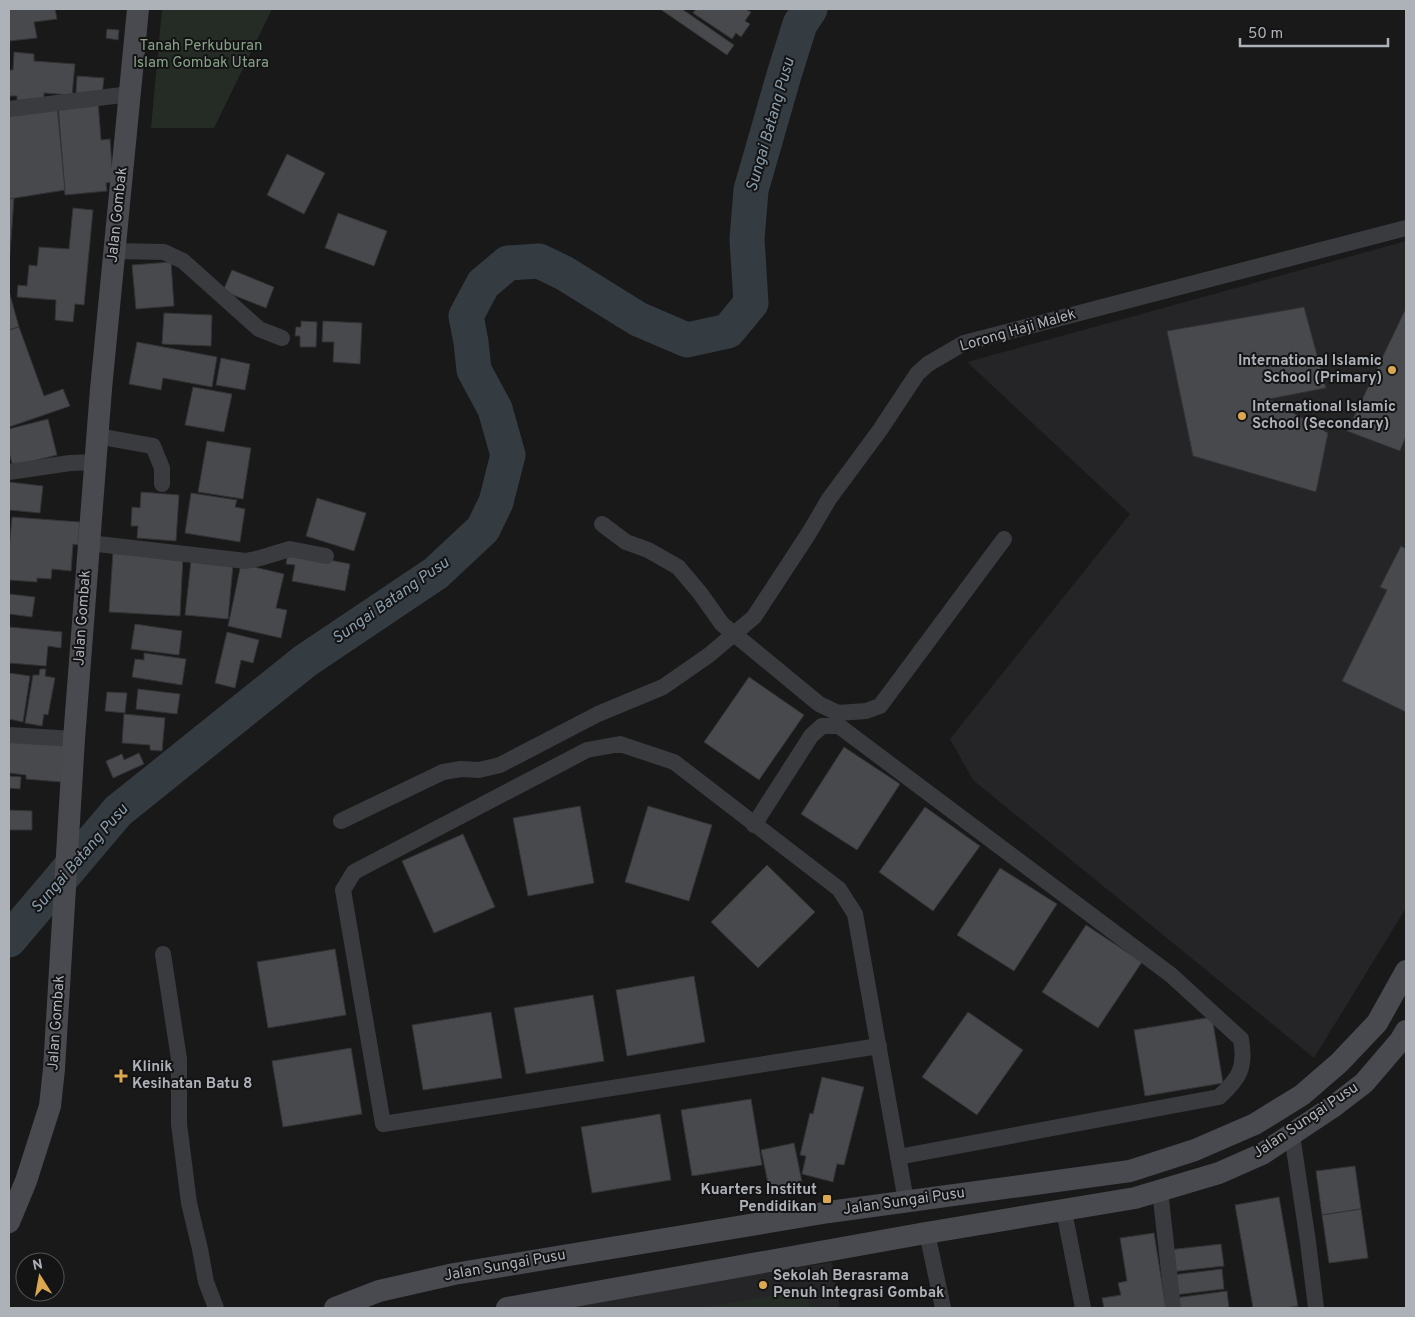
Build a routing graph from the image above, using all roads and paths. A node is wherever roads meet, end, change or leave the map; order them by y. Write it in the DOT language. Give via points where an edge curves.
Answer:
graph roads {
  1 [pos="138,9"];
  2 [pos="130,94"];
  3 [pos="9,109"];
  4 [pos="1406,228"];
  5 [pos="114,251"];
  6 [pos="282,338"];
  7 [pos="97,436"];
  8 [pos="95,462"];
  9 [pos="9,472"];
  10 [pos="162,484"];
  11 [pos="602,524"];
  12 [pos="1004,539"];
  13 [pos="89,543"];
  14 [pos="326,556"];
  15 [pos="733,634"];
  16 [pos="9,735"];
  17 [pos="74,739"];
  18 [pos="340,821"];
  19 [pos="754,825"];
  20 [pos="163,954"];
  21 [pos="1406,971"];
  22 [pos="1406,1031"];
  23 [pos="879,1046"];
  24 [pos="1292,1134"];
  25 [pos="898,1157"];
  26 [pos="1160,1190"];
  27 [pos="906,1201"];
  28 [pos="1064,1211"];
  29 [pos="9,1222"];
  30 [pos="927,1233"];
  31 [pos="216,1308"];
  32 [pos="335,1308"];
  33 [pos="507,1308"];
  34 [pos="942,1308"];
  35 [pos="1083,1308"];
  36 [pos="1173,1308"];
  37 [pos="1316,1308"];
  1 -- 2 [label="main road, Jalan Gombak"];
  2 -- 3 [label="street"];
  2 -- 5 [label="main road, Jalan Gombak"];
  4 -- 15 [label="street, Lorong Haji Malek" via="964,343 928,364 917,374 829,499 754,617"];
  5 -- 6 [label="street" via="164,252 183,261 259,328"];
  5 -- 7 [label="main road, Jalan Gombak"];
  7 -- 8 [label="main road, Jalan Gombak"];
  7 -- 10 [label="street" via="152,446 162,468"];
  8 -- 9 [label="street"];
  8 -- 13 [label="main road, Jalan Gombak"];
  11 -- 15 [label="street" via="626,542 678,567"];
  12 -- 15 [label="street" via="880,706 866,711 838,713 819,704"];
  13 -- 14 [label="street" via="246,560 290,549"];
  13 -- 17 [label="main road, Jalan Gombak"];
  15 -- 18 [label="street, Lorong Haji Malek" via="663,687 598,714 500,765 480,770 443,772"];
  16 -- 17 [label="street"];
  17 -- 29 [label="main road, Jalan Gombak" via="50,1106"];
  19 -- 23 [label="street" via="840,889 855,914"];
  19 -- 23 [label="street" via="674,762 620,744 587,750 354,872 343,890 383,1124"];
  19 -- 25 [label="street" via="811,736 822,726 839,726 1171,975 1241,1039 1242,1068 1233,1084 1219,1097"];
  20 -- 31 [label="street" via="179,1059 179,1124 189,1203 206,1282"];
  21 -- 27 [label="main road, Jalan Sungai Pusu" via="1377,1023 1345,1056 1302,1094 1255,1124 1195,1150 1130,1171"];
  22 -- 24 [label="main road, Jalan Sungai Pusu" via="1364,1083"];
  23 -- 25 [label="street"];
  24 -- 26 [label="main road, Jalan Sungai Pusu" via="1262,1154 1219,1172"];
  24 -- 37 [label="street"];
  25 -- 27 [label="street"];
  26 -- 28 [label="main road, Jalan Sungai Pusu"];
  26 -- 36 [label="street"];
  27 -- 32 [label="main road, Jalan Sungai Pusu" via="454,1274 379,1291"];
  28 -- 30 [label="main road, Jalan Sungai Pusu"];
  28 -- 35 [label="street"];
  30 -- 33 [label="main road, Jalan Sungai Pusu"];
  30 -- 34 [label="street"];
}
